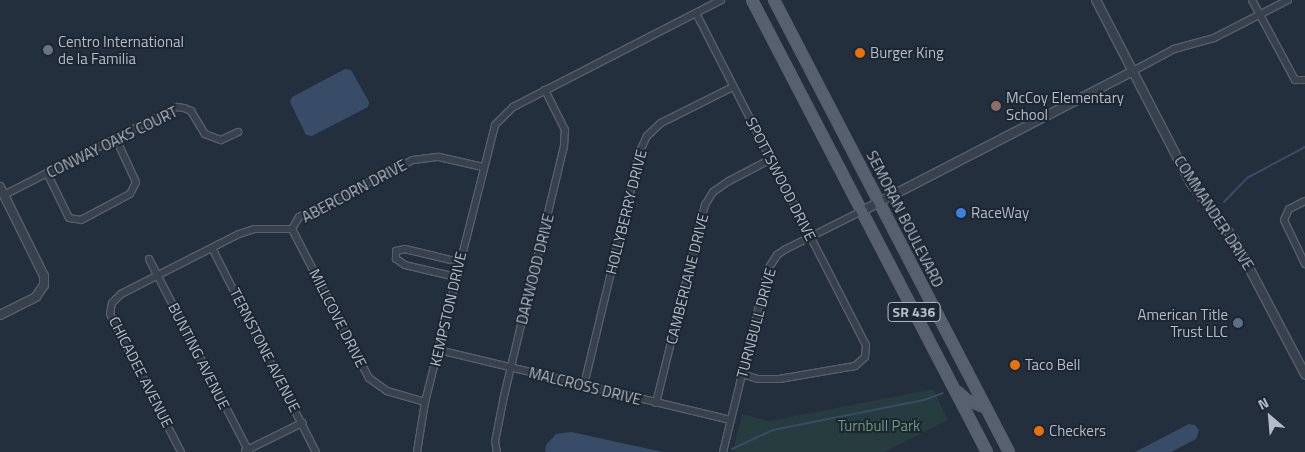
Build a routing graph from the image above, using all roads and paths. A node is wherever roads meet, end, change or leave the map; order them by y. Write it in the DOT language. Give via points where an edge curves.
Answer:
graph roads {
  1 [pos="721,0"];
  2 [pos="752,0"];
  3 [pos="766,0"];
  4 [pos="774,0"];
  5 [pos="1096,0"];
  6 [pos="1252,0"];
  7 [pos="1288,0"];
  8 [pos="696,13"];
  9 [pos="781,14"];
  10 [pos="1260,15"];
  11 [pos="1133,71"];
  12 [pos="1305,80"];
  13 [pos="733,86"];
  14 [pos="545,90"];
  15 [pos="238,132"];
  16 [pos="116,139"];
  17 [pos="771,159"];
  18 [pos="483,167"];
  19 [pos="47,173"];
  20 [pos="2,191"];
  21 [pos="1305,201"];
  22 [pos="879,202"];
  23 [pos="862,211"];
  24 [pos="292,229"];
  25 [pos="810,236"];
  26 [pos="212,248"];
  27 [pos="149,259"];
  28 [pos="459,262"];
  29 [pos="1305,264"];
  30 [pos="157,275"];
  31 [pos="456,277"];
  32 [pos="121,294"];
  33 [pos="0,315"];
  34 [pos="439,350"];
  35 [pos="511,368"];
  36 [pos="742,374"];
  37 [pos="1305,374"];
  38 [pos="584,385"];
  39 [pos="952,386"];
  40 [pos="426,402"];
  41 [pos="656,403"];
  42 [pos="986,408"];
  43 [pos="731,420"];
  44 [pos="302,423"];
  45 [pos="247,451"];
  46 [pos="181,452"];
  47 [pos="316,452"];
  48 [pos="417,452"];
  49 [pos="497,452"];
  50 [pos="723,452"];
  51 [pos="987,452"];
  52 [pos="1009,452"];
  1 -- 8 [label="street"];
  2 -- 23 [label="main road, SR 436"];
  3 -- 9 [label="main road"];
  4 -- 9 [label="main road, SEMORAN BOULEVARD / SR 436"];
  5 -- 11 [label="street, COMMANDER DRIVE"];
  6 -- 10 [label="street"];
  7 -- 10 [label="street, TURNBULL DRIVE"];
  8 -- 13 [label="street, SPOTTSWOOD DRIVE"];
  8 -- 14 [label="street"];
  9 -- 22 [label="main road, SEMORAN BOULEVARD / SR 436"];
  10 -- 11 [label="street, TURNBULL DRIVE" via="1214,38 1174,49"];
  10 -- 12 [label="street" via="1295,80"];
  11 -- 22 [label="street, TURNBULL DRIVE"];
  11 -- 37 [label="street, COMMANDER DRIVE" via="1190,182 1234,239"];
  13 -- 17 [label="street, SPOTTSWOOD DRIVE"];
  13 -- 38 [label="street, HOLLYBERRY DRIVE" via="661,123 647,136 640,151"];
  14 -- 18 [label="street" via="513,107 495,126"];
  14 -- 35 [label="street, DARWOOD DRIVE" via="565,130 564,147"];
  15 -- 16 [label="street, CONWAY OAKS COURT" via="220,140 204,134 190,111 177,108"];
  16 -- 19 [label="street, CONWAY OAKS COURT"];
  16 -- 19 [label="street" via="136,182 130,194 81,220 69,218"];
  17 -- 25 [label="street, SPOTTSWOOD DRIVE"];
  17 -- 41 [label="street, CAMBERLANE DRIVE" via="713,192 705,205"];
  18 -- 24 [label="street, ABERCORN DRIVE" via="439,157 413,160 299,217"];
  18 -- 28 [label="street, KEMPSTON DRIVE"];
  19 -- 20 [label="street, CONWAY OAKS COURT"];
  20 -- 33 [label="street" via="41,267 44,285 36,297"];
  21 -- 29 [label="street" via="1289,209 1284,220"];
  22 -- 23 [label="street, TURNBULL DRIVE"];
  22 -- 42 [label="main road, SEMORAN BOULEVARD / SR 436"];
  23 -- 25 [label="street, TURNBULL DRIVE"];
  23 -- 39 [label="main road, SR 436"];
  24 -- 26 [label="street, ABERCORN DRIVE" via="254,229"];
  24 -- 40 [label="street, MILLCOVE DRIVE" via="369,378 387,391"];
  25 -- 36 [label="street, TURNBULL DRIVE" via="777,255 768,269"];
  25 -- 36 [label="street, SPOTTSWOOD DRIVE" via="866,346 865,357 854,366 779,379 758,379"];
  26 -- 30 [label="street, ABERCORN DRIVE"];
  26 -- 44 [label="street, TERNSTONE AVENUE"];
  27 -- 30 [label="street, BUNTING AVENUE"];
  28 -- 31 [label="street, KEMPSTON DRIVE"];
  28 -- 31 [label="street" via="405,250 396,251 396,259 405,265"];
  30 -- 32 [label="street, ABERCORN DRIVE"];
  30 -- 45 [label="street, BUNTING AVENUE"];
  31 -- 34 [label="street, KEMPSTON DRIVE"];
  32 -- 46 [label="street, CHICADEE AVENUE" via="112,303 110,314"];
  34 -- 35 [label="street, MALCROSS DRIVE"];
  34 -- 40 [label="street, KEMPSTON DRIVE"];
  35 -- 38 [label="street, MALCROSS DRIVE"];
  35 -- 49 [label="street, DARWOOD DRIVE" via="495,442"];
  36 -- 43 [label="street, TURNBULL DRIVE"];
  38 -- 41 [label="street, MALCROSS DRIVE"];
  39 -- 42 [label="main road" via="967,400"];
  39 -- 51 [label="main road, SR 436"];
  40 -- 48 [label="street, KEMPSTON DRIVE"];
  41 -- 43 [label="street, MALCROSS DRIVE"];
  42 -- 52 [label="main road, SEMORAN BOULEVARD / SR 436"];
  43 -- 50 [label="street, TURNBULL DRIVE"];
  44 -- 45 [label="street"];
  44 -- 47 [label="street, TERNSTONE AVENUE"];
}
